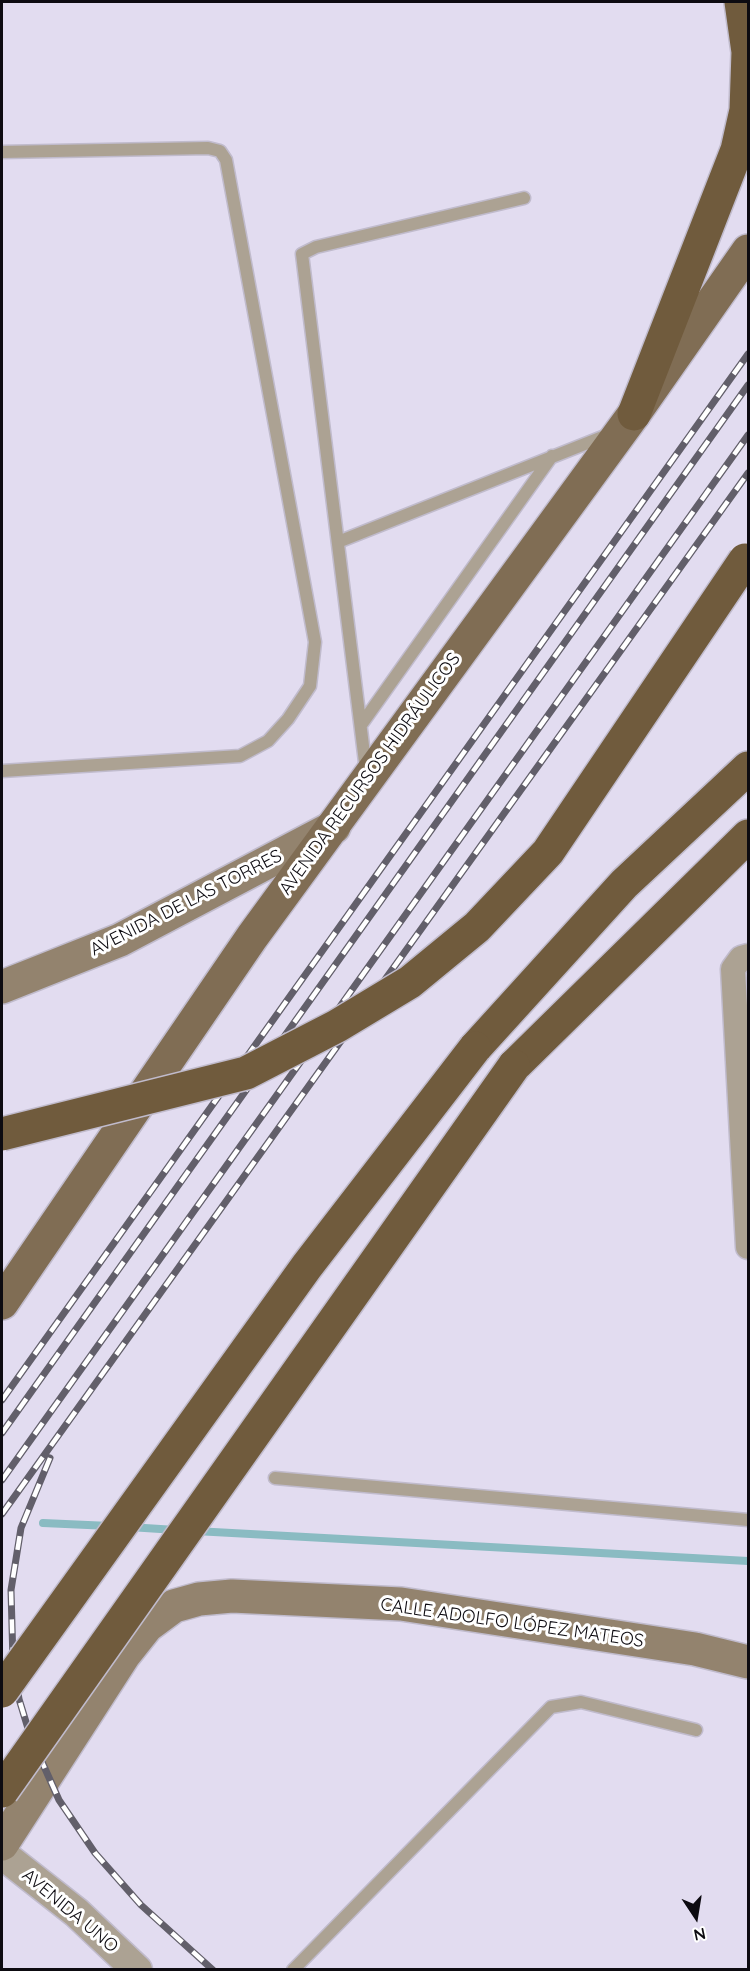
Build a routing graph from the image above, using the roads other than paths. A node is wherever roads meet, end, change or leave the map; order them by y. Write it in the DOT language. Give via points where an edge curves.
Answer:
graph roads {
  1 [pos="741,2"];
  2 [pos="748,52"];
  3 [pos="2,152"];
  4 [pos="524,198"];
  5 [pos="748,251"];
  6 [pos="627,422"];
  7 [pos="552,456"];
  8 [pos="338,542"];
  9 [pos="747,557"];
  10 [pos="361,724"];
  11 [pos="748,768"];
  12 [pos="2,771"];
  13 [pos="367,777"];
  14 [pos="334,827"];
  15 [pos="748,836"];
  16 [pos="745,957"];
  17 [pos="2,987"];
  18 [pos="2,1134"];
  19 [pos="748,1247"];
  20 [pos="2,1303"];
  21 [pos="275,1478"];
  22 [pos="748,1520"];
  23 [pos="748,1662"];
  24 [pos="2,1691"];
  25 [pos="696,1730"];
  26 [pos="2,1791"];
  27 [pos="2,1844"];
  28 [pos="2,1854"];
  29 [pos="137,1970"];
  30 [pos="293,1970"];
  1 -- 2 [label="highway"];
  2 -- 6 [label="highway" via="746,110 737,150"];
  3 -- 12 [label="lane" via="208,148 220,151 226,160 315,642 310,686 268,741 240,756"];
  4 -- 8 [label="lane" via="316,247 302,254"];
  5 -- 6 [label="main road, AVENIDA RECURSOS HIDRÁULICOS"];
  6 -- 7 [label="lane"];
  6 -- 13 [label="main road, AVENIDA RECURSOS HIDRÁULICOS"];
  7 -- 8 [label="lane"];
  7 -- 10 [label="lane"];
  8 -- 10 [label="lane"];
  9 -- 18 [label="highway, bridge" via="548,852 477,927 410,981 337,1026 246,1073"];
  10 -- 13 [label="lane"];
  11 -- 24 [label="highway, bridge" via="624,884 475,1047 307,1266"];
  13 -- 14 [label="main road, AVENIDA RECURSOS HIDRÁULICOS"];
  14 -- 17 [label="main road, AVENIDA DE LAS TORRES" via="120,940"];
  14 -- 20 [label="main road, AVENIDA RECURSOS HIDRÁULICOS" via="252,937"];
  15 -- 26 [label="highway, bridge" via="514,1066"];
  16 -- 19 [label="street" via="733,969"];
  21 -- 22 [label="lane"];
  23 -- 27 [label="main road, CALLE ADOLFO LÓPEZ MATEOS" via="694,1649 401,1604 232,1596 199,1599 174,1606 147,1626 124,1655"];
  25 -- 30 [label="lane" via="581,1702 551,1707"];
  28 -- 29 [label="street, AVENIDA UNO" via="77,1913"];
}
